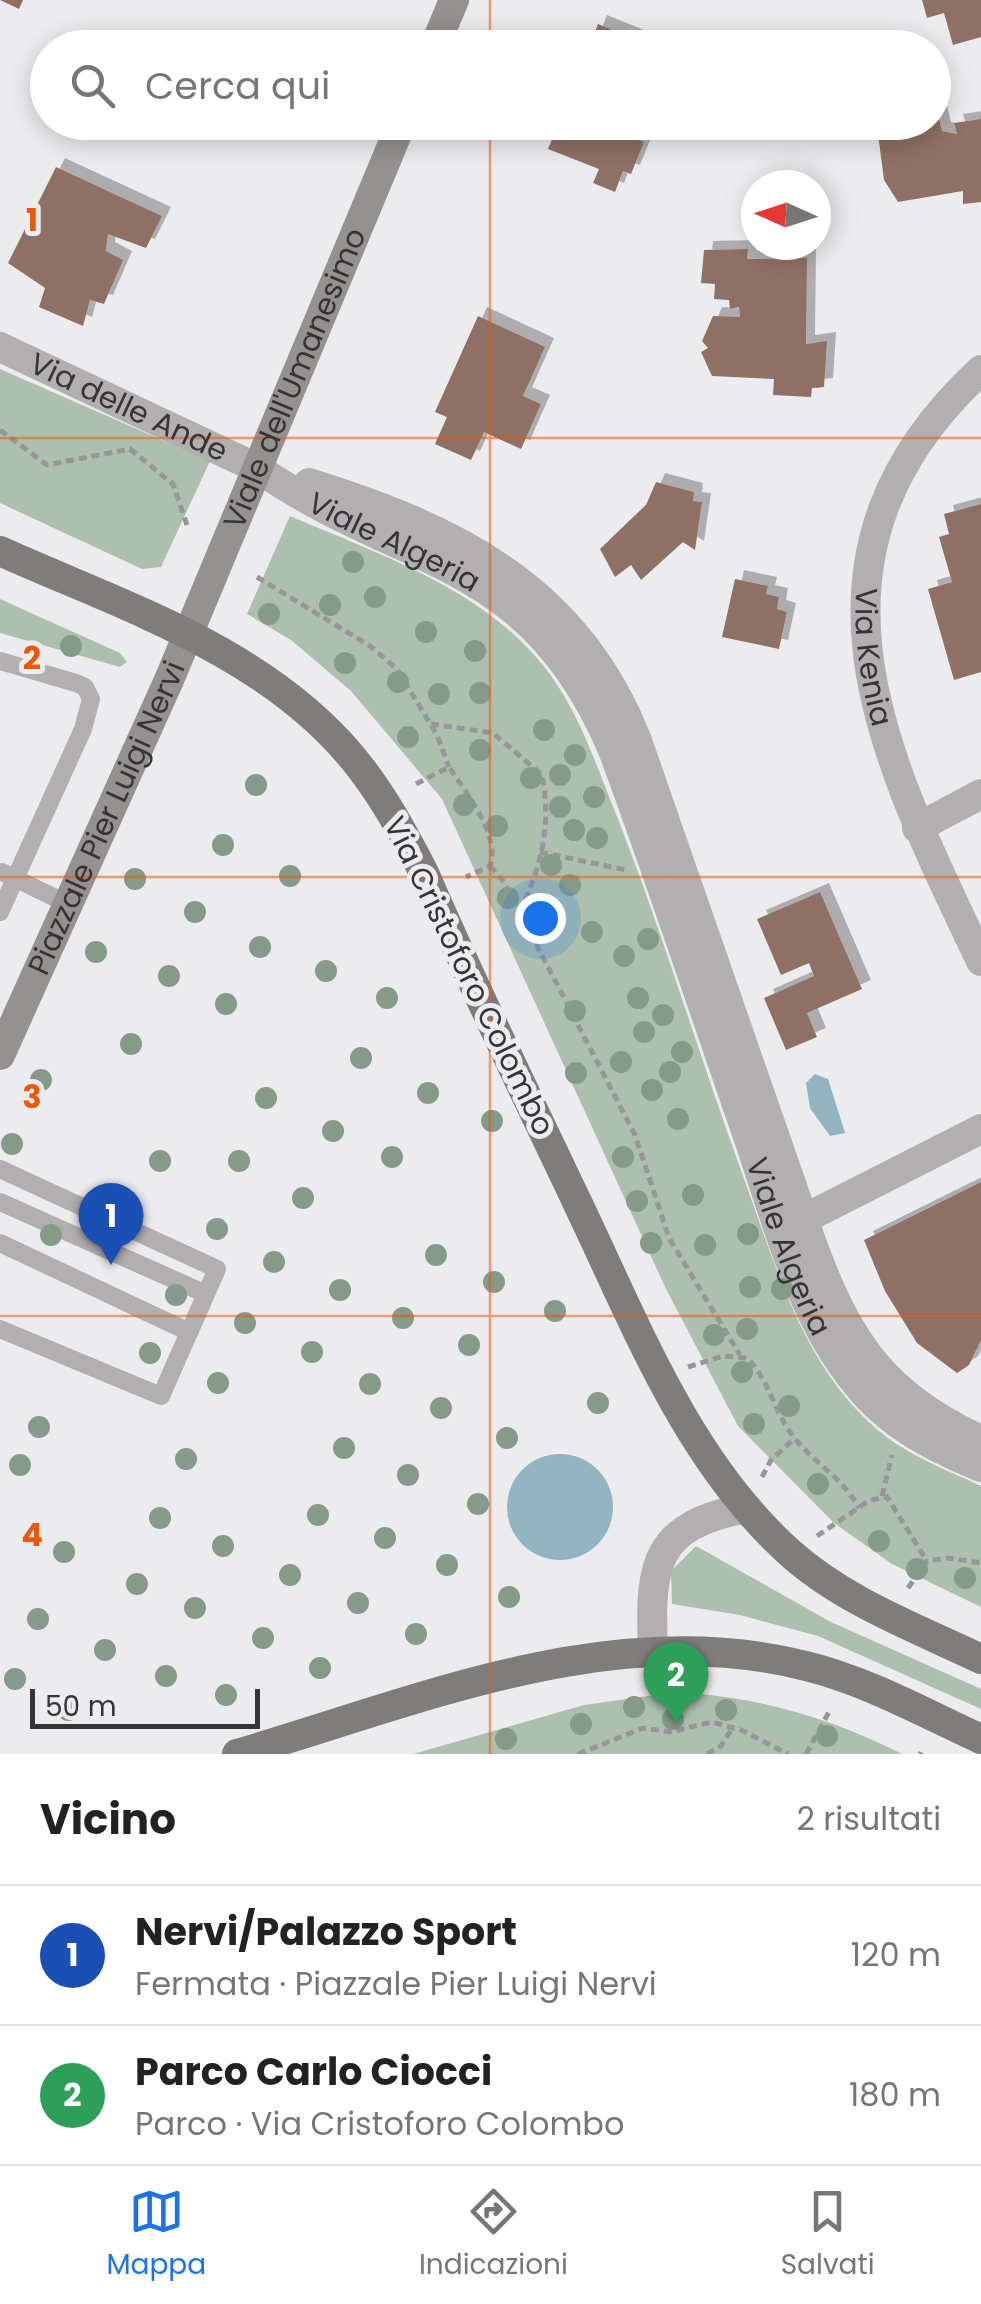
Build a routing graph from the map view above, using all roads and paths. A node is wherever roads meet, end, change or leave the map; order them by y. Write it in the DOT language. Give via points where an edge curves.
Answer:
graph roads {
  1 [pos="454,0"];
  2 [pos="442,30"];
  3 [pos="394,140"];
  4 [pos="0,347"];
  5 [pos="981,370"];
  6 [pos="0,430"];
  7 [pos="257,468"];
  8 [pos="187,524"];
  9 [pos="0,551"];
  10 [pos="257,577"];
  11 [pos="187,636"];
  12 [pos="0,662"];
  13 [pos="431,724"];
  14 [pos="449,767"];
  15 [pos="416,784"];
  16 [pos="981,794"];
  17 [pos="917,828"];
  18 [pos="540,852"];
  19 [pos="490,866"];
  20 [pos="638,871"];
  21 [pos="8,875"];
  22 [pos="466,877"];
  23 [pos="68,904"];
  24 [pos="0,912"];
  25 [pos="518,914"];
  26 [pos="981,961"];
  27 [pos="0,1055"];
  28 [pos="981,1129"];
  29 [pos="0,1169"];
  30 [pos="0,1202"];
  31 [pos="792,1225"];
  32 [pos="0,1243"];
  33 [pos="206,1294"];
  34 [pos="0,1329"];
  35 [pos="189,1332"];
  36 [pos="740,1355"];
  37 [pos="688,1366"];
  38 [pos="795,1438"];
  39 [pos="945,1438"];
  40 [pos="981,1440"];
  41 [pos="895,1444"];
  42 [pos="981,1466"];
  43 [pos="761,1480"];
  44 [pos="882,1496"];
  45 [pos="747,1508"];
  46 [pos="858,1508"];
  47 [pos="817,1536"];
  48 [pos="927,1561"];
  49 [pos="981,1564"];
  50 [pos="908,1588"];
  51 [pos="653,1649"];
  52 [pos="981,1659"];
  53 [pos="830,1710"];
  54 [pos="733,1727"];
  55 [pos="970,1740"];
  56 [pos="237,1754"];
  57 [pos="578,1754"];
  58 [pos="707,1754"];
  59 [pos="788,1754"];
  60 [pos="806,1754"];
  1 -- 2 [label="street"];
  3 -- 7 [label="street, Viale dell'Umanesimo"];
  4 -- 7 [label="street, Via delle Ande"];
  5 -- 17 [label="street, Via Kenia" via="907,456 878,520 868,562 876,705"];
  6 -- 8 [label="path" via="47,465 130,449 173,484"];
  7 -- 11 [label="street, Viale dell'Umanesimo"];
  7 -- 31 [label="street, Viale Algeria" via="487,587 539,632 578,680 605,731"];
  9 -- 11 [label="main road, Via Cristoforo Colombo"];
  10 -- 13 [label="path" via="381,654"];
  11 -- 23 [label="street, Piazzale Pier Luigi Nervi"];
  11 -- 45 [label="main road, Via Cristoforo Colombo" via="227,654 294,702 349,754 384,802 424,873 660,1375"];
  12 -- 21 [label="lane" via="76,683 91,699 83,729"];
  13 -- 14 [label="path"];
  13 -- 18 [label="path" via="493,734 542,776 548,811"];
  14 -- 15 [label="path"];
  14 -- 19 [label="path" via="484,826"];
  16 -- 17 [label="street"];
  17 -- 26 [label="street, Via Kenia"];
  18 -- 20 [label="path"];
  18 -- 25 [label="path"];
  19 -- 22 [label="path"];
  19 -- 25 [label="path"];
  21 -- 23 [label="lane"];
  21 -- 24 [label="lane"];
  23 -- 27 [label="street, Piazzale Pier Luigi Nervi"];
  25 -- 36 [label="path" via="635,1135 669,1238"];
  28 -- 31 [label="street"];
  29 -- 33 [label="lane" via="217,1269"];
  30 -- 33 [label="lane"];
  31 -- 39 [label="street, Viale Algeria" via="864,1353"];
  32 -- 35 [label="lane"];
  33 -- 35 [label="lane"];
  34 -- 35 [label="lane" via="161,1396"];
  36 -- 37 [label="path"];
  36 -- 38 [label="path" via="766,1380"];
  38 -- 43 [label="path"];
  38 -- 46 [label="path" via="838,1478"];
  39 -- 40 [label="street, Viale Algeria"];
  39 -- 42 [label="street, Viale Algeria"];
  41 -- 44 [label="path"];
  44 -- 46 [label="path"];
  44 -- 48 [label="path" via="905,1518"];
  45 -- 51 [label="street" via="702,1518 668,1543 650,1595"];
  45 -- 52 [label="main road, Via Cristoforo Colombo" via="830,1583"];
  46 -- 47 [label="path"];
  48 -- 49 [label="path"];
  48 -- 50 [label="path"];
  51 -- 55 [label="main road" via="724,1650 811,1667"];
  51 -- 56 [label="main road" via="519,1672"];
  53 -- 60 [label="path"];
  54 -- 57 [label="path" via="712,1722 670,1732 642,1728"];
  54 -- 58 [label="path"];
  54 -- 59 [label="path"];
}
